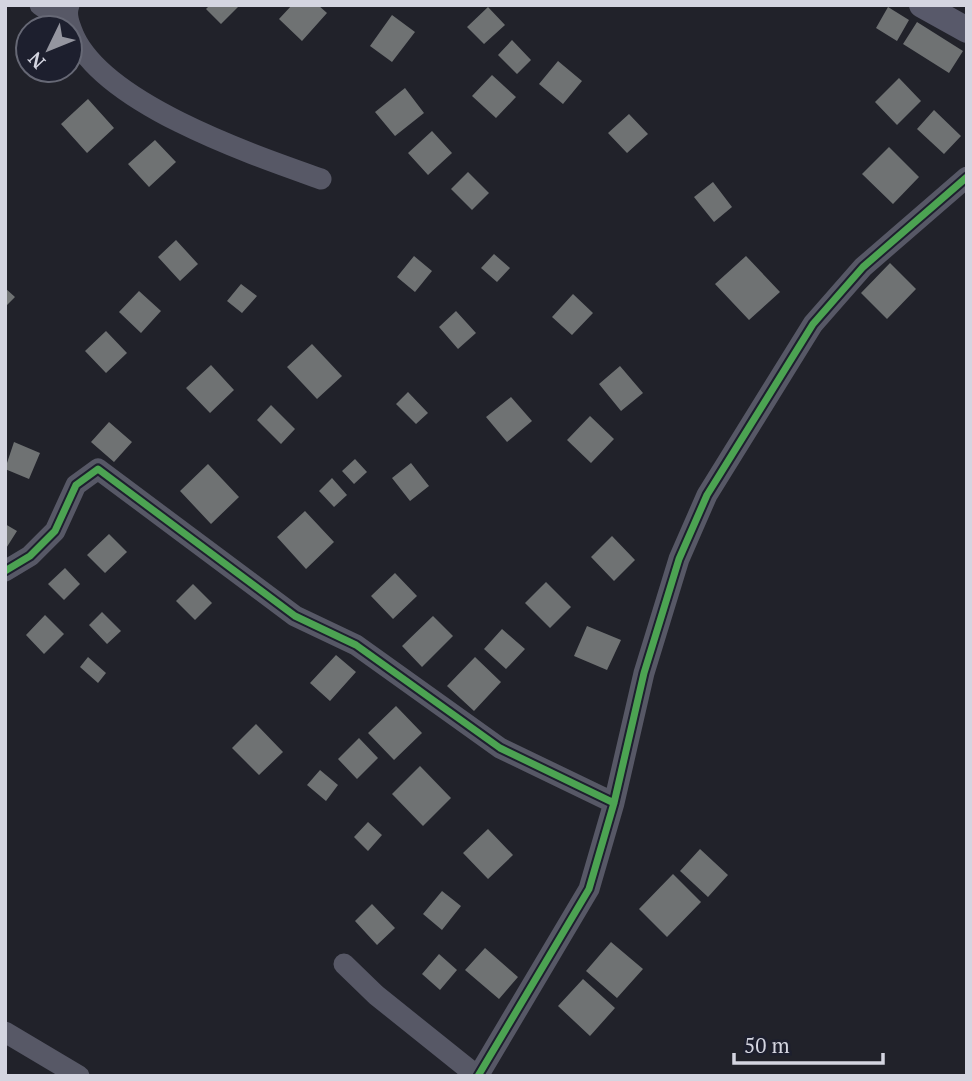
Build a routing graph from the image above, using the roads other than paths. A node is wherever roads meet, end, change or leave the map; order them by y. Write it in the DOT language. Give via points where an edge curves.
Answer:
graph roads {
  1 [pos="40,5"];
  2 [pos="922,5"];
  3 [pos="67,14"];
  4 [pos="967,30"];
  5 [pos="84,52"];
  6 [pos="967,177"];
  7 [pos="321,179"];
  8 [pos="5,571"];
  9 [pos="614,803"];
  10 [pos="344,964"];
  11 [pos="5,1032"];
  12 [pos="79,1076"];
  13 [pos="477,1076"];
  1 -- 3 [label="street"];
  2 -- 4 [label="main road"];
  5 -- 7 [label="street" via="104,74 173,120 241,151"];
  6 -- 9 [label="street" via="863,267 813,324 707,495 679,559 644,673"];
  8 -- 9 [label="street" via="30,556 55,531 76,485 97,469 295,616 356,645 500,748"];
  9 -- 13 [label="street" via="589,888"];
  10 -- 13 [label="street"];
  11 -- 12 [label="street"];
}
